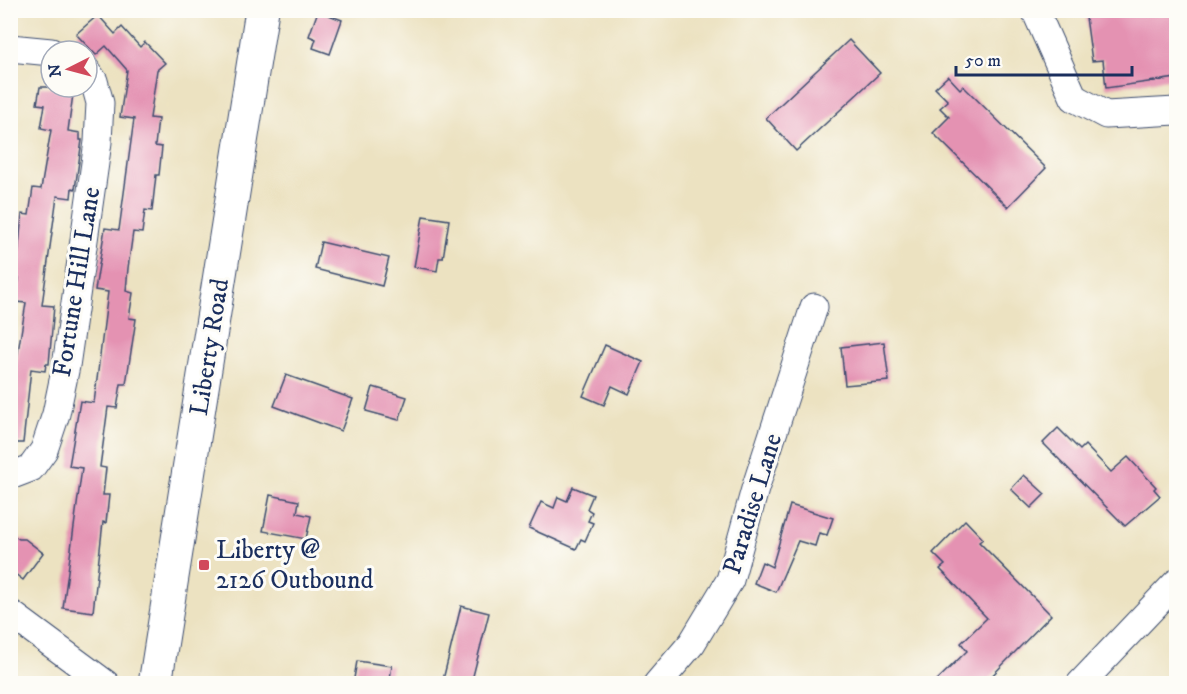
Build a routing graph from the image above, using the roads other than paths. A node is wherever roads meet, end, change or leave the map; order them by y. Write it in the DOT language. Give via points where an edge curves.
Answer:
graph roads {
  1 [pos="262,10"];
  2 [pos="1035,10"];
  3 [pos="10,48"];
  4 [pos="39,51"];
  5 [pos="99,99"];
  6 [pos="1176,111"];
  7 [pos="814,307"];
  8 [pos="10,476"];
  9 [pos="1176,583"];
  10 [pos="10,613"];
  11 [pos="106,684"];
  12 [pos="155,684"];
  13 [pos="657,684"];
  14 [pos="1080,684"];
  1 -- 12 [label="main road, Liberty Road"];
  2 -- 6 [label="street" via="1074,98 1106,115"];
  3 -- 4 [label="street"];
  5 -- 8 [label="street, Fortune Hill Lane" via="98,142 56,414 44,450 31,468"];
  7 -- 13 [label="street, Paradise Lane" via="730,580 692,643"];
  9 -- 14 [label="street"];
  10 -- 11 [label="street"];
}
